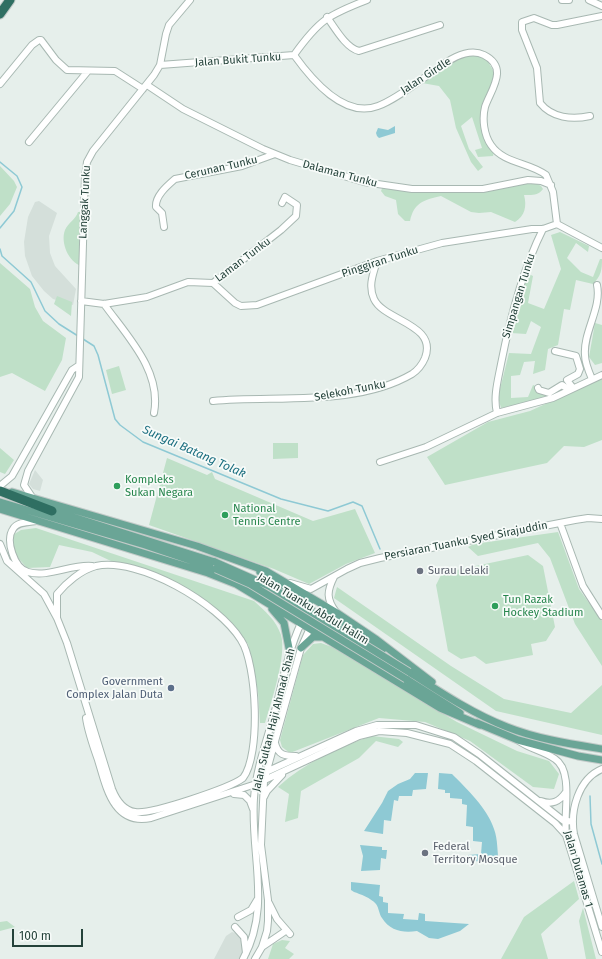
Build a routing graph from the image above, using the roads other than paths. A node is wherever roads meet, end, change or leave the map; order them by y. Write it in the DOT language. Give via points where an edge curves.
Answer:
graph roads {
  1 [pos="4,0"];
  2 [pos="10,0"];
  3 [pos="190,0"];
  4 [pos="367,0"];
  5 [pos="562,0"];
  6 [pos="569,0"];
  7 [pos="589,0"];
  8 [pos="602,6"];
  9 [pos="0,8"];
  10 [pos="0,14"];
  11 [pos="602,16"];
  12 [pos="327,17"];
  13 [pos="440,25"];
  14 [pos="294,55"];
  15 [pos="160,65"];
  16 [pos="88,71"];
  17 [pos="0,84"];
  18 [pos="145,87"];
  19 [pos="590,116"];
  20 [pos="29,142"];
  21 [pos="275,154"];
  22 [pos="551,185"];
  23 [pos="282,202"];
  24 [pos="557,224"];
  25 [pos="164,227"];
  26 [pos="543,229"];
  27 [pos="602,248"];
  28 [pos="377,261"];
  29 [pos="213,283"];
  30 [pos="597,285"];
  31 [pos="81,301"];
  32 [pos="104,304"];
  33 [pos="555,351"];
  34 [pos="78,366"];
  35 [pos="602,375"];
  36 [pos="592,379"];
  37 [pos="567,380"];
  38 [pos="562,385"];
  39 [pos="538,388"];
  40 [pos="571,389"];
  41 [pos="213,401"];
  42 [pos="497,413"];
  43 [pos="154,414"];
  44 [pos="380,462"];
  45 [pos="0,488"];
  46 [pos="0,496"];
  47 [pos="32,497"];
  48 [pos="0,502"];
  49 [pos="0,509"];
  50 [pos="52,511"];
  51 [pos="602,519"];
  52 [pos="37,521"];
  53 [pos="560,523"];
  54 [pos="90,525"];
  55 [pos="97,540"];
  56 [pos="0,544"];
  57 [pos="198,546"];
  58 [pos="199,563"];
  59 [pos="215,565"];
  60 [pos="95,566"];
  61 [pos="334,577"];
  62 [pos="285,584"];
  63 [pos="257,596"];
  64 [pos="272,605"];
  65 [pos="337,613"];
  66 [pos="314,614"];
  67 [pos="602,616"];
  68 [pos="57,618"];
  69 [pos="301,623"];
  70 [pos="344,624"];
  71 [pos="310,628"];
  72 [pos="324,637"];
  73 [pos="335,644"];
  74 [pos="301,648"];
  75 [pos="290,653"];
  76 [pos="407,676"];
  77 [pos="432,682"];
  78 [pos="84,702"];
  79 [pos="478,713"];
  80 [pos="480,725"];
  81 [pos="518,740"];
  82 [pos="275,741"];
  83 [pos="602,749"];
  84 [pos="263,754"];
  85 [pos="300,756"];
  86 [pos="251,758"];
  87 [pos="602,760"];
  88 [pos="260,767"];
  89 [pos="602,769"];
  90 [pos="286,771"];
  91 [pos="266,772"];
  92 [pos="264,781"];
  93 [pos="256,784"];
  94 [pos="566,792"];
  95 [pos="228,794"];
  96 [pos="537,799"];
  97 [pos="262,801"];
  98 [pos="254,812"];
  99 [pos="568,821"];
  100 [pos="574,834"];
  101 [pos="566,835"];
  102 [pos="259,896"];
  103 [pos="268,900"];
  104 [pos="238,917"];
  105 [pos="235,927"];
  106 [pos="602,927"];
  107 [pos="262,947"];
  108 [pos="602,952"];
  109 [pos="245,956"];
  110 [pos="255,959"];
  1 -- 9 [label="highway"];
  2 -- 10 [label="highway"];
  3 -- 15 [label="street, Langgak Tunku" via="167,29"];
  4 -- 12 [label="street, Jalan Bukit Tunku"];
  5 -- 6 [label="street"];
  7 -- 8 [label="street"];
  11 -- 19 [label="street" via="557,25 534,18 522,22 522,30 537,68 540,103 553,114 577,118"];
  12 -- 13 [label="street" via="347,43 359,51"];
  12 -- 14 [label="street, Jalan Bukit Tunku" via="318,24"];
  14 -- 15 [label="street, Jalan Bukit Tunku"];
  14 -- 22 [label="street, Jalan Girdle" via="330,95 349,106 367,109 384,104 453,58 472,52 484,55 494,65 497,75 497,83 485,107 486,135 491,145 509,160 542,172 548,177"];
  15 -- 18 [label="street, Langgak Tunku"];
  16 -- 17 [label="street, Dalaman Tunku" via="65,68 41,40 37,40"];
  16 -- 18 [label="street, Dalaman Tunku" via="116,71"];
  16 -- 20 [label="street"];
  18 -- 21 [label="street, Dalaman Tunku" via="220,129"];
  18 -- 31 [label="street, Langgak Tunku" via="87,162"];
  21 -- 22 [label="street, Dalaman Tunku" via="364,182 399,188 483,189 528,180"];
  21 -- 25 [label="street, Cerunan Tunku" via="242,166 175,179 156,202 156,207 162,213"];
  22 -- 24 [label="street"];
  23 -- 29 [label="street, Laman Tunku" via="285,197 293,201 297,205 296,216"];
  24 -- 26 [label="street, Pinggiran Tunku"];
  24 -- 27 [label="street"];
  26 -- 28 [label="street, Pinggiran Tunku" via="442,243"];
  26 -- 42 [label="street, Simpangan Tunku" via="526,268 508,325 495,394"];
  28 -- 29 [label="street, Pinggiran Tunku" via="257,305 241,306 234,303"];
  28 -- 41 [label="street, Selekoh Tunku" via="370,281 374,300 388,313 416,329 422,337 426,354 419,369 379,388 335,396"];
  29 -- 32 [label="street, Laman Tunku" via="188,282 147,297"];
  30 -- 36 [label="street" via="597,306 585,355"];
  31 -- 32 [label="street, Laman Tunku"];
  31 -- 34 [label="street, Langgak Tunku"];
  32 -- 43 [label="street" via="128,334 147,367 155,391"];
  33 -- 37 [label="street" via="576,356 580,369 578,374"];
  34 -- 45 [label="street" via="72,370 12,476"];
  34 -- 47 [label="street, Langgak Tunku" via="79,377 24,481 25,489"];
  35 -- 36 [label="street"];
  36 -- 40 [label="street"];
  37 -- 38 [label="street"];
  37 -- 40 [label="street"];
  38 -- 39 [label="street" via="549,393"];
  38 -- 40 [label="street"];
  40 -- 42 [label="street" via="533,404"];
  42 -- 44 [label="street" via="426,447"];
  45 -- 47 [label="main road, Jalan Tuanku Abdul Halim"];
  45 -- 50 [label="highway"];
  46 -- 50 [label="main road, Jalan Tuanku Abdul Halim"];
  47 -- 57 [label="main road, Jalan Tuanku Abdul Halim"];
  48 -- 54 [label="main road, Jalan Tuanku Abdul Halim"];
  49 -- 52 [label="main road, Jalan Tuanku Abdul Halim"];
  50 -- 54 [label="main road, Jalan Tuanku Abdul Halim"];
  51 -- 53 [label="street, Persiaran Tuanku Syed Sirajuddin" via="588,518"];
  52 -- 55 [label="main road, Jalan Tuanku Abdul Halim"];
  52 -- 60 [label="street" via="22,523 14,527 11,534 16,562 25,571 40,573"];
  53 -- 61 [label="street, Persiaran Tuanku Syed Sirajuddin" via="360,563"];
  53 -- 67 [label="street" via="583,586"];
  54 -- 57 [label="main road" via="118,528"];
  54 -- 58 [label="main road, Jalan Tuanku Abdul Halim"];
  54 -- 59 [label="main road, Jalan Tuanku Abdul Halim"];
  55 -- 58 [label="main road"];
  55 -- 63 [label="main road, Jalan Tuanku Abdul Halim" via="208,573"];
  56 -- 68 [label="street" via="11,566 44,594"];
  57 -- 62 [label="main road, Jalan Tuanku Abdul Halim" via="246,564"];
  58 -- 59 [label="main road, Jalan Tuanku Abdul Halim"];
  59 -- 76 [label="main road, Jalan Tuanku Abdul Halim, bridge"];
  60 -- 68 [label="street" via="65,584 57,594"];
  60 -- 86 [label="street" via="115,565 175,584 204,603 242,640 253,692 255,725"];
  61 -- 62 [label="street, Persiaran Tuanku Syed Sirajuddin" via="311,589"];
  61 -- 65 [label="street" via="328,588 328,595 330,604"];
  62 -- 64 [label="main road" via="290,597 289,604 283,607"];
  62 -- 65 [label="main road, Jalan Tuanku Abdul Halim"];
  62 -- 66 [label="main road" via="309,603"];
  63 -- 64 [label="main road, Jalan Tuanku Abdul Halim"];
  63 -- 75 [label="main road" via="282,619"];
  64 -- 69 [label="main road, Jalan Tuanku Abdul Halim"];
  65 -- 77 [label="main road, Jalan Tuanku Abdul Halim"];
  66 -- 69 [label="main road" via="307,616"];
  66 -- 70 [label="main road" via="325,613"];
  66 -- 71 [label="main road"];
  68 -- 78 [label="street"];
  69 -- 71 [label="main road, Jalan Tuanku Abdul Halim"];
  69 -- 75 [label="street, Jalan Sultan Haji Ahmad Shah"];
  70 -- 73 [label="main road" via="333,623 330,628 329,632"];
  70 -- 77 [label="main road"];
  71 -- 72 [label="main road, Jalan Tuanku Abdul Halim"];
  71 -- 74 [label="street, Jalan Sultan Haji Ahmad Shah"];
  72 -- 73 [label="main road, Jalan Tuanku Abdul Halim"];
  72 -- 74 [label="main road" via="313,637"];
  73 -- 80 [label="main road, Jalan Tuanku Abdul Halim" via="440,708"];
  74 -- 82 [label="street, Jalan Sultan Haji Ahmad Shah"];
  75 -- 84 [label="street, Jalan Sultan Haji Ahmad Shah"];
  76 -- 79 [label="main road, Jalan Tuanku Abdul Halim"];
  76 -- 80 [label="main road, Jalan Tuanku Abdul Halim"];
  77 -- 79 [label="main road"];
  78 -- 86 [label="street" via="115,797 124,807 134,812 175,804 240,781 246,774"];
  78 -- 95 [label="street" via="87,726 110,799 128,816 150,818"];
  79 -- 83 [label="main road, Jalan Tuanku Abdul Halim" via="507,727 554,740"];
  80 -- 81 [label="main road, Jalan Tuanku Abdul Halim"];
  81 -- 87 [label="main road, Jalan Tuanku Abdul Halim"];
  81 -- 94 [label="street, Jalan Dutamas 1" via="561,764 565,773"];
  82 -- 85 [label="street" via="277,750 283,756"];
  82 -- 91 [label="street, Jalan Sultan Haji Ahmad Shah"];
  84 -- 86 [label="street"];
  84 -- 88 [label="street, Jalan Sultan Haji Ahmad Shah"];
  85 -- 91 [label="street"];
  85 -- 96 [label="street" via="356,731 377,725 416,725 454,737"];
  86 -- 88 [label="street"];
  88 -- 91 [label="street"];
  88 -- 93 [label="street, Jalan Sultan Haji Ahmad Shah"];
  89 -- 99 [label="street, Jalan Dutamas 1" via="584,784"];
  90 -- 92 [label="street"];
  90 -- 97 [label="street" via="267,791"];
  90 -- 101 [label="street" via="359,736 379,731 422,736 450,744 476,761 555,823"];
  91 -- 92 [label="street, Jalan Sultan Haji Ahmad Shah"];
  92 -- 93 [label="street"];
  92 -- 97 [label="street, Jalan Sultan Haji Ahmad Shah"];
  93 -- 95 [label="street"];
  93 -- 98 [label="street, Jalan Sultan Haji Ahmad Shah"];
  94 -- 96 [label="street" via="561,799 554,802 548,803"];
  94 -- 99 [label="street, Jalan Dutamas 1"];
  95 -- 98 [label="street" via="244,795 250,801"];
  96 -- 99 [label="street"];
  97 -- 103 [label="street, Jalan Sultan Haji Ahmad Shah" via="261,845"];
  98 -- 102 [label="street, Jalan Sultan Haji Ahmad Shah"];
  99 -- 100 [label="street, Jalan Dutamas 1"];
  99 -- 101 [label="street, Jalan Dutamas 1"];
  100 -- 101 [label="street"];
  100 -- 106 [label="street, Jalan Dutamas 1"];
  101 -- 108 [label="street, Jalan Dutamas 1"];
  102 -- 104 [label="street" via="251,910"];
  102 -- 109 [label="street, Jalan Sultan Haji Ahmad Shah" via="253,940"];
  103 -- 107 [label="street, Jalan Sultan Haji Ahmad Shah" via="267,932"];
  103 -- 107 [label="street" via="287,933"];
  105 -- 109 [label="street" via="244,937"];
  107 -- 110 [label="street, Jalan Sultan Haji Ahmad Shah"];
}
